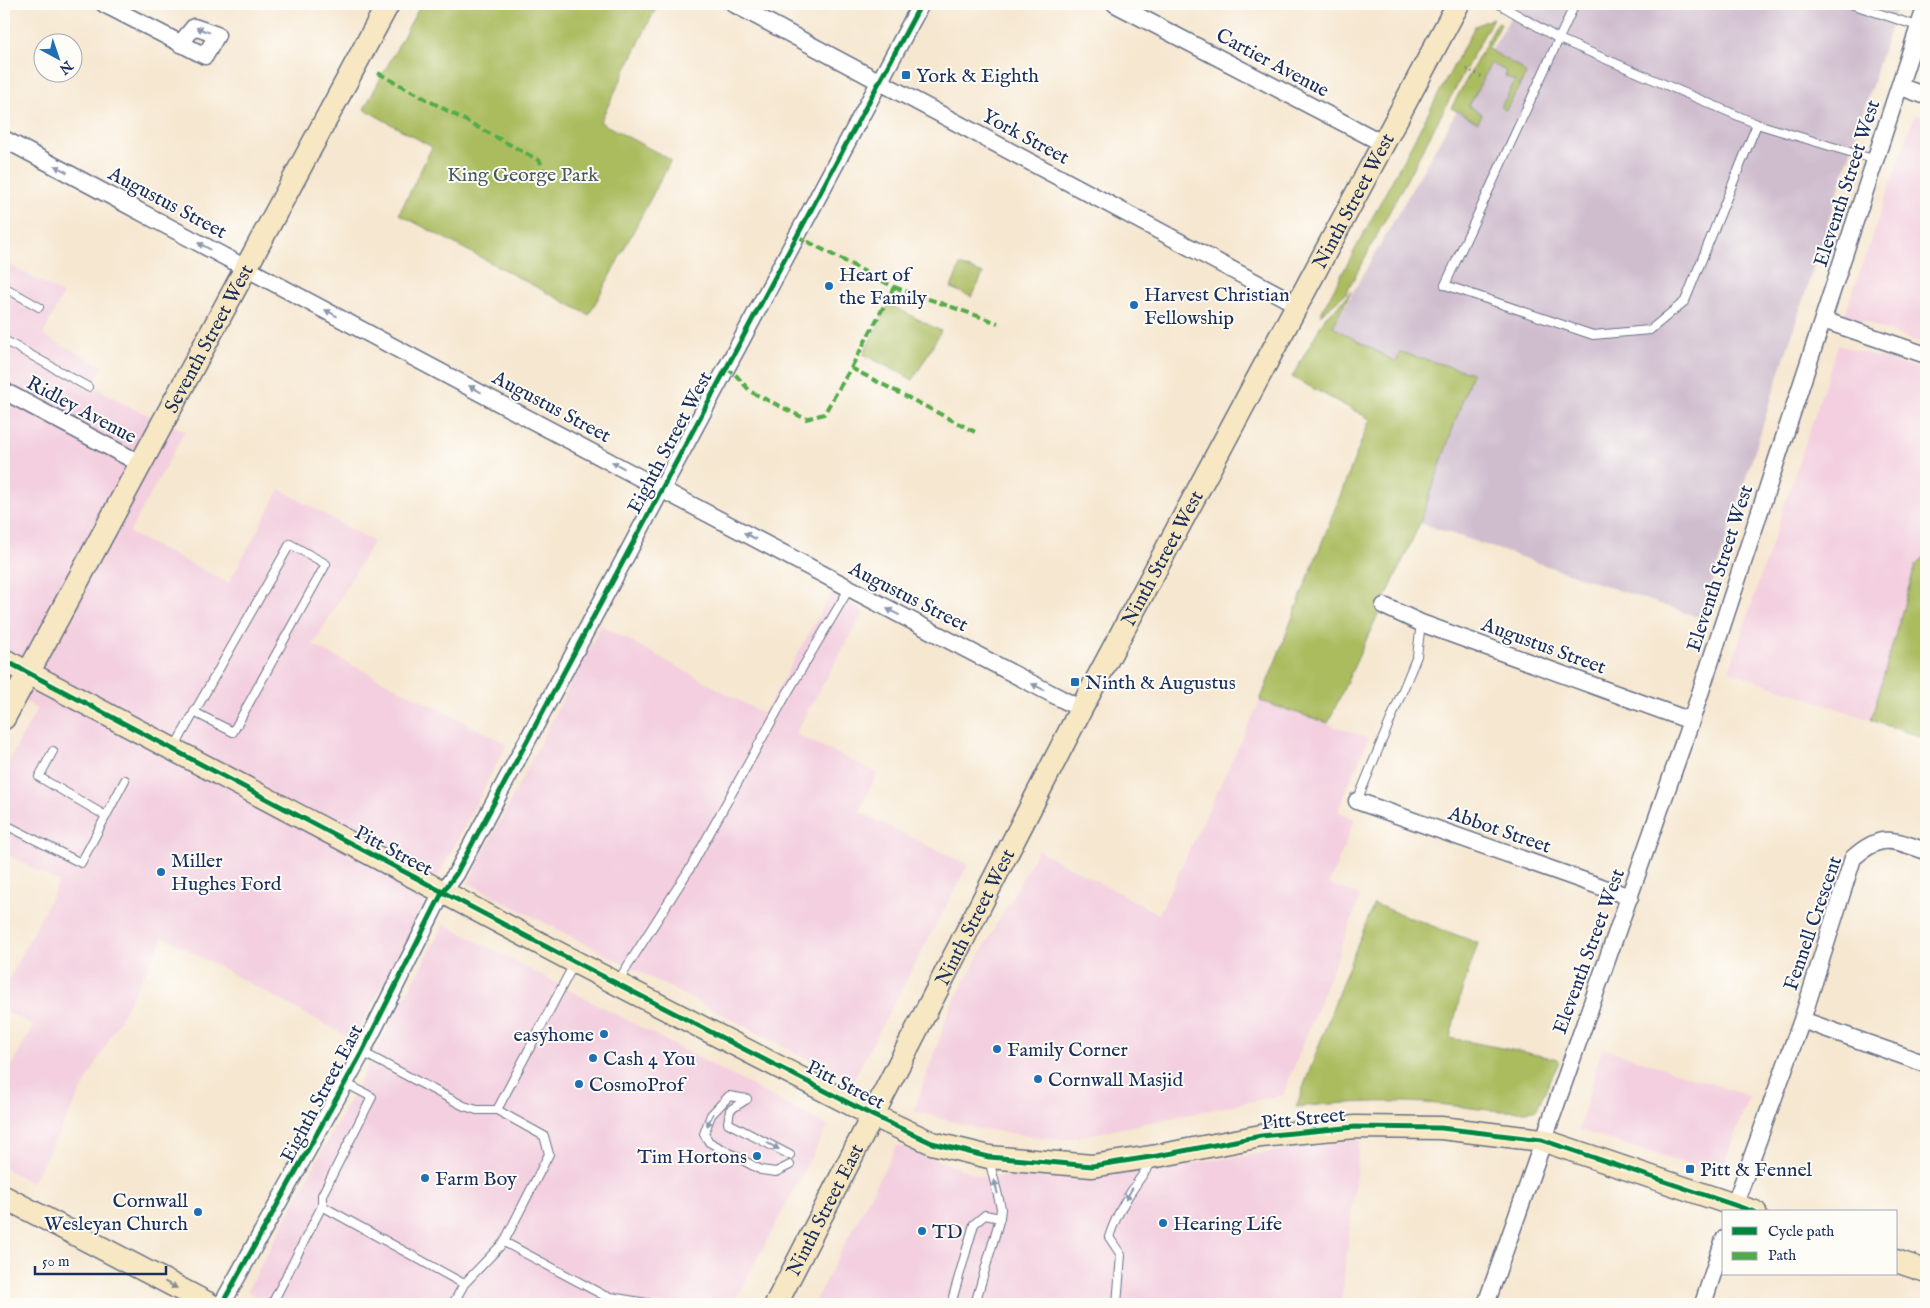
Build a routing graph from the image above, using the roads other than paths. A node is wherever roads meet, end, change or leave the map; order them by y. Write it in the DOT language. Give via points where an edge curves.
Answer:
graph roads {
  1 [pos="104,4"];
  2 [pos="388,4"];
  3 [pos="734,4"];
  4 [pos="921,4"];
  5 [pos="1116,4"];
  6 [pos="1458,4"];
  7 [pos="1500,4"];
  8 [pos="1576,4"];
  9 [pos="1851,4"];
  10 [pos="1926,5"];
  11 [pos="1920,27"];
  12 [pos="1559,40"];
  13 [pos="180,44"];
  14 [pos="880,82"];
  15 [pos="1901,87"];
  16 [pos="1926,96"];
  17 [pos="1757,124"];
  18 [pos="4,139"];
  19 [pos="1384,144"];
  20 [pos="1876,160"];
  21 [pos="247,269"];
  22 [pos="4,288"];
  23 [pos="1298,305"];
  24 [pos="39,307"];
  25 [pos="1823,320"];
  26 [pos="4,340"];
  27 [pos="1926,355"];
  28 [pos="88,386"];
  29 [pos="4,391"];
  30 [pos="141,464"];
  31 [pos="662,487"];
  32 [pos="849,590"];
  33 [pos="1384,606"];
  34 [pos="1421,623"];
  35 [pos="4,660"];
  36 [pos="29,673"];
  37 [pos="1081,709"];
  38 [pos="194,712"];
  39 [pos="4,718"];
  40 [pos="1690,721"];
  41 [pos="173,750"];
  42 [pos="53,752"];
  43 [pos="125,780"];
  44 [pos="1357,801"];
  45 [pos="106,816"];
  46 [pos="4,824"];
  47 [pos="1926,851"];
  48 [pos="442,893"];
  49 [pos="1630,897"];
  50 [pos="575,962"];
  51 [pos="617,983"];
  52 [pos="1802,1020"];
  53 [pos="362,1052"];
  54 [pos="1926,1064"];
  55 [pos="345,1083"];
  56 [pos="497,1110"];
  57 [pos="872,1115"];
  58 [pos="1542,1140"];
  59 [pos="790,1155"];
  60 [pos="1157,1156"];
  61 [pos="989,1157"];
  62 [pos="790,1165"];
  63 [pos="4,1197"];
  64 [pos="322,1206"];
  65 [pos="1741,1209"];
  66 [pos="1000,1218"];
  67 [pos="504,1242"];
  68 [pos="1722,1244"];
  69 [pos="1898,1262"];
  70 [pos="1926,1271"];
  71 [pos="464,1284"];
  72 [pos="953,1297"];
  73 [pos="209,1304"];
  74 [pos="222,1304"];
  75 [pos="272,1304"];
  76 [pos="453,1304"];
  77 [pos="652,1304"];
  78 [pos="776,1304"];
  79 [pos="975,1304"];
  80 [pos="1117,1304"];
  81 [pos="1486,1304"];
  82 [pos="1703,1304"];
  1 -- 13 [label="street"];
  2 -- 21 [label="street, Seventh Street West"];
  3 -- 14 [label="street, York Street"];
  4 -- 14 [label="street, Eighth Street West"];
  5 -- 19 [label="street, Cartier Avenue"];
  6 -- 19 [label="street, Ninth Street West"];
  7 -- 12 [label="lane"];
  8 -- 12 [label="lane"];
  9 -- 11 [label="lane"];
  10 -- 11 [label="street, Eleventh Street West"];
  11 -- 15 [label="street, Eleventh Street West"];
  12 -- 17 [label="lane"];
  12 -- 17 [label="lane" via="1445,285 1593,335 1650,330 1685,301"];
  14 -- 23 [label="street, York Street"];
  14 -- 31 [label="street, Eighth Street West"];
  15 -- 16 [label="street"];
  15 -- 20 [label="street, Eleventh Street West"];
  17 -- 20 [label="lane"];
  21 -- 18 [label="street, Augustus Street, one-way"];
  19 -- 23 [label="street, Ninth Street West"];
  20 -- 25 [label="street, Eleventh Street West"];
  21 -- 30 [label="street, Seventh Street West"];
  31 -- 21 [label="street, Augustus Street, one-way"];
  22 -- 24 [label="lane"];
  23 -- 37 [label="street, Ninth Street West"];
  25 -- 27 [label="street"];
  25 -- 40 [label="street, Eleventh Street West"];
  26 -- 28 [label="lane"];
  29 -- 30 [label="street, Ridley Avenue"];
  30 -- 36 [label="street, Seventh Street West"];
  32 -- 31 [label="street, Augustus Street, one-way"];
  31 -- 48 [label="street, Eighth Street West" via="533,733 456,874"];
  37 -- 32 [label="street, Augustus Street, one-way"];
  32 -- 51 [label="lane" via="785,697 692,865"];
  33 -- 34 [label="street, Augustus Street"];
  34 -- 40 [label="street, Augustus Street"];
  34 -- 44 [label="lane" via="1417,656"];
  35 -- 36 [label="street, Pitt Street"];
  36 -- 39 [label="street, Seventh Street West"];
  36 -- 41 [label="street, Pitt Street"];
  37 -- 57 [label="street, Ninth Street West"];
  38 -- 38 [label="lane" via="290,544 326,564 233,732"];
  38 -- 41 [label="lane"];
  40 -- 49 [label="street, Eleventh Street West"];
  41 -- 48 [label="street, Pitt Street"];
  42 -- 45 [label="lane" via="39,778"];
  43 -- 45 [label="lane"];
  44 -- 49 [label="street, Abbot Street"];
  45 -- 46 [label="lane" via="81,863"];
  47 -- 52 [label="street, Fennell Crescent" via="1892,839 1864,848 1854,858"];
  48 -- 50 [label="street, Pitt Street"];
  48 -- 53 [label="street, Eighth Street East"];
  49 -- 58 [label="street, Eleventh Street West"];
  50 -- 51 [label="street, Pitt Street"];
  50 -- 56 [label="lane"];
  51 -- 57 [label="street, Pitt Street"];
  52 -- 54 [label="street, Fennell Crescent"];
  52 -- 65 [label="street, Fennell Crescent"];
  53 -- 55 [label="street, Eighth Street East"];
  53 -- 56 [label="lane" via="464,1106 476,1110"];
  55 -- 64 [label="lane" via="372,1097 322,1195"];
  55 -- 74 [label="street, Eighth Street East"];
  56 -- 67 [label="lane" via="544,1136 550,1154"];
  57 -- 61 [label="street, Pitt Street" via="932,1143"];
  57 -- 78 [label="street, Ninth Street East"];
  58 -- 60 [label="street, Pitt Street" via="1441,1128 1355,1127 1261,1136"];
  58 -- 65 [label="street, Pitt Street"];
  58 -- 81 [label="street, Eleventh Street West"];
  59 -- 62 [label="lane" via="728,1122 730,1110 747,1099 729,1096 711,1115 704,1134 709,1142 761,1170 776,1172"];
  60 -- 61 [label="street, Pitt Street" via="1092,1166"];
  60 -- 80 [label="lane, one-way" via="1114,1220 1109,1237 1121,1255"];
  66 -- 61 [label="lane, one-way" via="1001,1208"];
  63 -- 73 [label="street, one-way"];
  64 -- 71 [label="lane"];
  64 -- 75 [label="lane"];
  66 -- 72 [label="lane" via="985,1214 974,1224"];
  66 -- 79 [label="lane"];
  67 -- 71 [label="lane"];
  67 -- 77 [label="lane" via="605,1296"];
  68 -- 82 [label="street"];
  69 -- 70 [label="street"];
  71 -- 76 [label="lane"];
}
